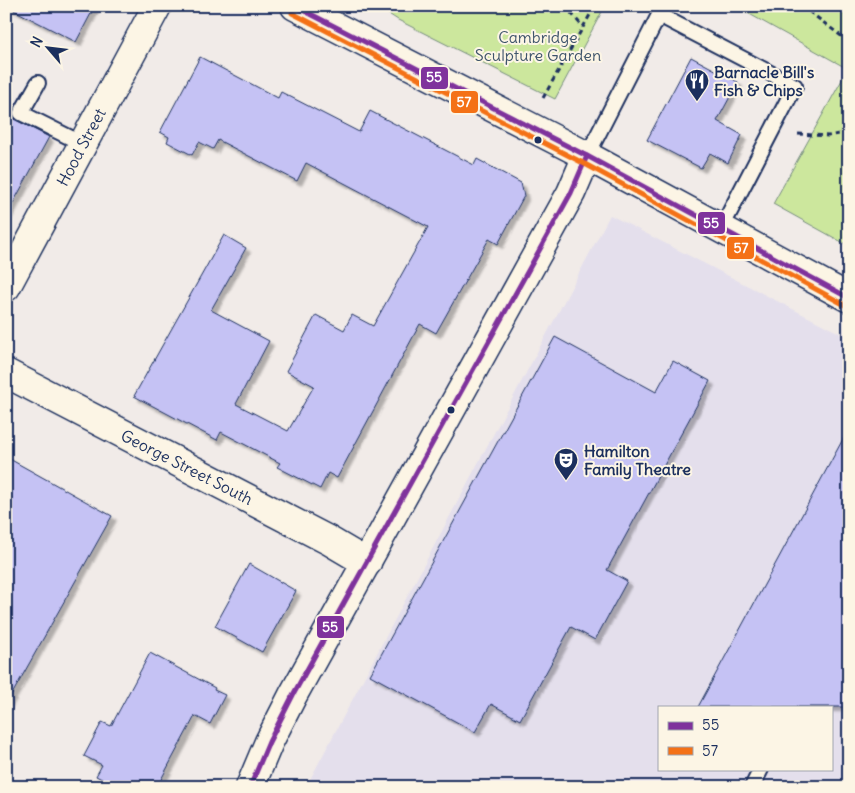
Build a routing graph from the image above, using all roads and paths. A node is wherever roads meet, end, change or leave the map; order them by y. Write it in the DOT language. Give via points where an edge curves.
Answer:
graph roads {
  1 [pos="157,6"];
  2 [pos="296,6"];
  3 [pos="565,6"];
  4 [pos="595,6"];
  5 [pos="802,6"];
  6 [pos="584,27"];
  7 [pos="849,42"];
  8 [pos="38,83"];
  9 [pos="542,98"];
  10 [pos="772,132"];
  11 [pos="849,132"];
  12 [pos="83,144"];
  13 [pos="587,156"];
  14 [pos="721,229"];
  15 [pos="6,287"];
  16 [pos="849,298"];
  17 [pos="6,373"];
  18 [pos="367,563"];
  19 [pos="760,770"];
  20 [pos="250,787"];
  21 [pos="752,787"];
  1 -- 12 [label="main road, Hood Street"];
  2 -- 13 [label="main road"];
  3 -- 6 [label="path"];
  4 -- 6 [label="path"];
  5 -- 7 [label="path"];
  6 -- 9 [label="path"];
  8 -- 12 [label="lane" via="21,114"];
  10 -- 11 [label="path" via="828,136"];
  10 -- 13 [label="lane" via="796,86 659,15"];
  10 -- 14 [label="lane"];
  12 -- 15 [label="main road, Hood Street"];
  13 -- 14 [label="main road"];
  13 -- 18 [label="main road" via="571,193"];
  14 -- 16 [label="main road"];
  17 -- 18 [label="main road, George Street South"];
  18 -- 20 [label="main road" via="289,702"];
  19 -- 21 [label="lane"];
}
